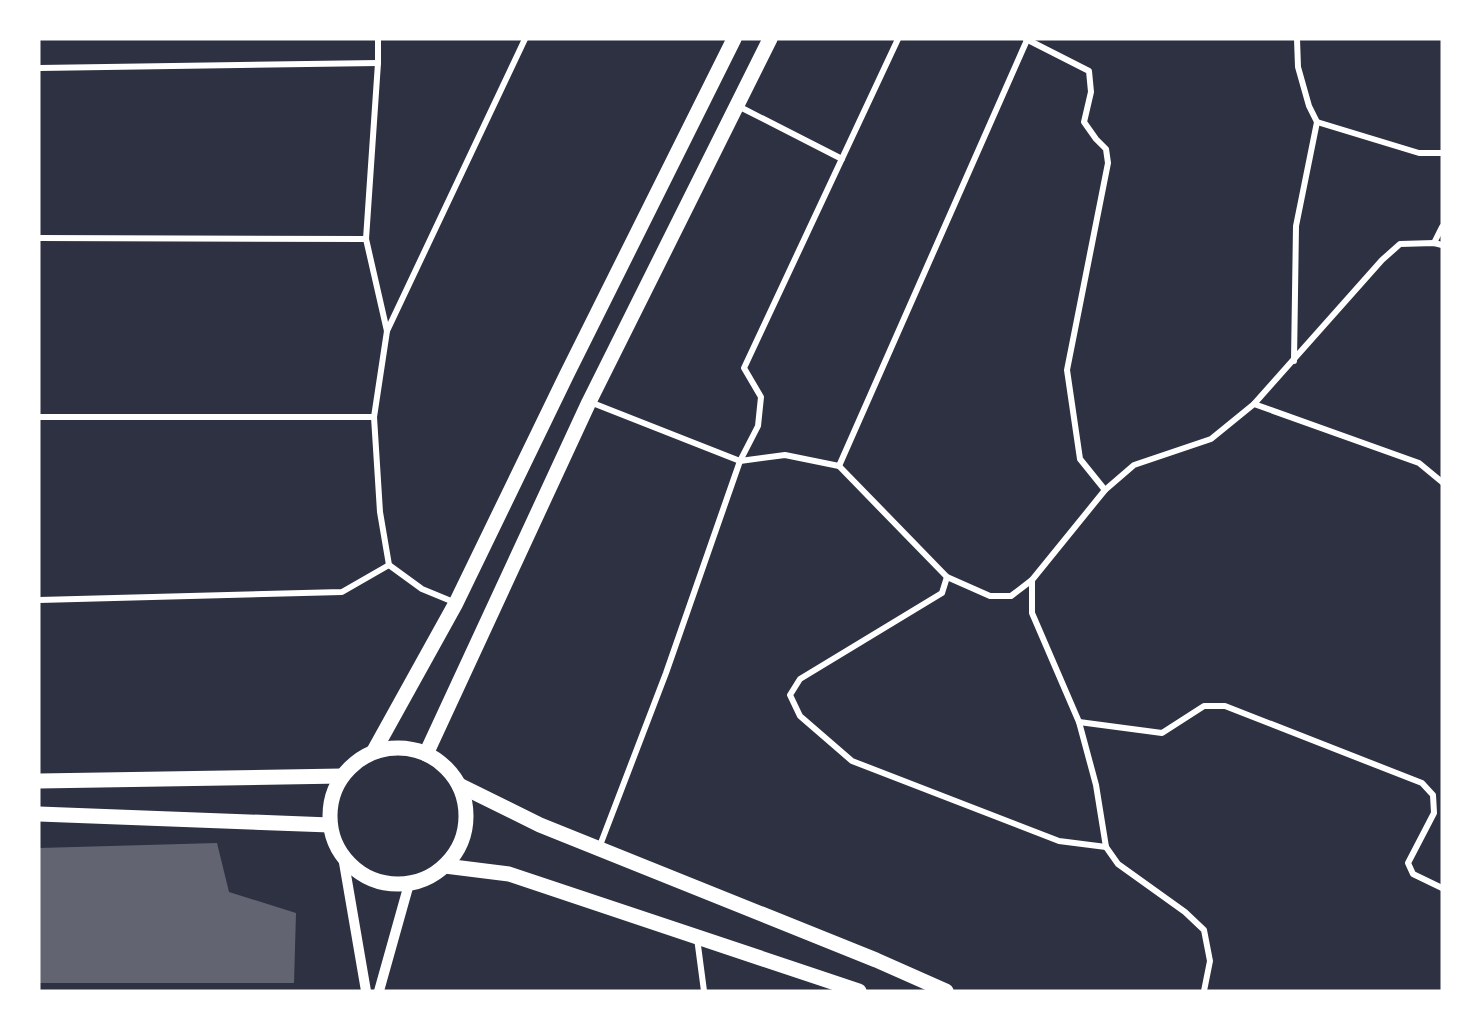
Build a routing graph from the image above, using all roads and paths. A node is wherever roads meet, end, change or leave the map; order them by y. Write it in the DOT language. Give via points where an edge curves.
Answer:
graph roads {
  1 [pos="378,39"];
  2 [pos="525,39"];
  3 [pos="734,39"];
  4 [pos="770,39"];
  5 [pos="898,39"];
  6 [pos="1026,39"];
  7 [pos="1297,39"];
  8 [pos="378,63"];
  9 [pos="39,68"];
  10 [pos="738,106"];
  11 [pos="1317,122"];
  12 [pos="1442,153"];
  13 [pos="842,159"];
  14 [pos="1442,227"];
  15 [pos="39,238"];
  16 [pos="366,239"];
  17 [pos="1434,243"];
  18 [pos="1442,245"];
  19 [pos="387,331"];
  20 [pos="1294,361"];
  21 [pos="589,402"];
  22 [pos="1254,404"];
  23 [pos="39,417"];
  24 [pos="374,417"];
  25 [pos="740,461"];
  26 [pos="839,466"];
  27 [pos="1442,482"];
  28 [pos="1105,490"];
  29 [pos="389,565"];
  30 [pos="947,577"];
  31 [pos="1032,580"];
  32 [pos="39,600"];
  33 [pos="456,603"];
  34 [pos="1079,722"];
  35 [pos="374,752"];
  36 [pos="426,754"];
  37 [pos="342,776"];
  38 [pos="39,781"];
  39 [pos="459,784"];
  40 [pos="39,813"];
  41 [pos="330,825"];
  42 [pos="1106,847"];
  43 [pos="599,848"];
  44 [pos="343,857"];
  45 [pos="445,866"];
  46 [pos="409,884"];
  47 [pos="1442,888"];
  48 [pos="696,936"];
  49 [pos="366,991"];
  50 [pos="379,991"];
  51 [pos="704,991"];
  52 [pos="859,991"];
  53 [pos="946,991"];
  54 [pos="1204,991"];
  1 -- 8 [label="street"];
  2 -- 19 [label="street"];
  3 -- 33 [label="main road"];
  4 -- 10 [label="main road"];
  5 -- 13 [label="street"];
  6 -- 26 [label="street"];
  6 -- 28 [label="street" via="1089,70 1091,92 1084,122 1106,148 1108,163 1067,370 1080,459"];
  7 -- 11 [label="street" via="1298,67"];
  8 -- 9 [label="street"];
  8 -- 16 [label="street"];
  10 -- 13 [label="street"];
  10 -- 21 [label="main road"];
  11 -- 12 [label="street" via="1419,153"];
  11 -- 20 [label="street" via="1296,226"];
  13 -- 25 [label="street" via="744,368 761,397 758,426"];
  14 -- 17 [label="street"];
  15 -- 16 [label="street"];
  16 -- 19 [label="street"];
  17 -- 18 [label="street"];
  17 -- 20 [label="street" via="1400,244 1394,249"];
  19 -- 24 [label="street"];
  20 -- 22 [label="street"];
  21 -- 25 [label="street"];
  21 -- 36 [label="main road"];
  22 -- 27 [label="street" via="1419,463"];
  22 -- 28 [label="street" via="1211,439 1134,465"];
  23 -- 24 [label="street"];
  24 -- 29 [label="street" via="380,512"];
  25 -- 26 [label="street" via="785,454"];
  25 -- 43 [label="street" via="666,673"];
  26 -- 30 [label="street"];
  28 -- 31 [label="street"];
  29 -- 32 [label="street" via="342,592"];
  29 -- 33 [label="street" via="422,589"];
  30 -- 31 [label="street" via="990,596 1011,596"];
  30 -- 42 [label="street" via="942,592 800,679 790,695 800,716 852,761 1059,841"];
  31 -- 34 [label="street" via="1032,613"];
  33 -- 35 [label="main road"];
  34 -- 42 [label="street" via="1096,784"];
  34 -- 47 [label="street" via="1162,733 1204,706 1225,706 1422,783 1434,795 1434,813 1408,863 1413,874"];
  35 -- 36 [label="main road" via="408,747"];
  35 -- 37 [label="main road"];
  36 -- 39 [label="main road" via="444,766"];
  37 -- 38 [label="main road"];
  37 -- 41 [label="main road" via="332,800"];
  39 -- 43 [label="main road" via="540,825"];
  39 -- 45 [label="main road" via="466,806 465,828 458,849"];
  40 -- 41 [label="main road"];
  41 -- 44 [label="main road"];
  42 -- 54 [label="street" via="1118,864 1204,930 1210,961"];
  43 -- 53 [label="main road"];
  44 -- 46 [label="main road" via="373,880"];
  44 -- 49 [label="street"];
  45 -- 46 [label="main road" via="429,878"];
  45 -- 48 [label="main road" via="509,874"];
  46 -- 50 [label="street"];
  48 -- 51 [label="street"];
  48 -- 52 [label="main road"];
}
